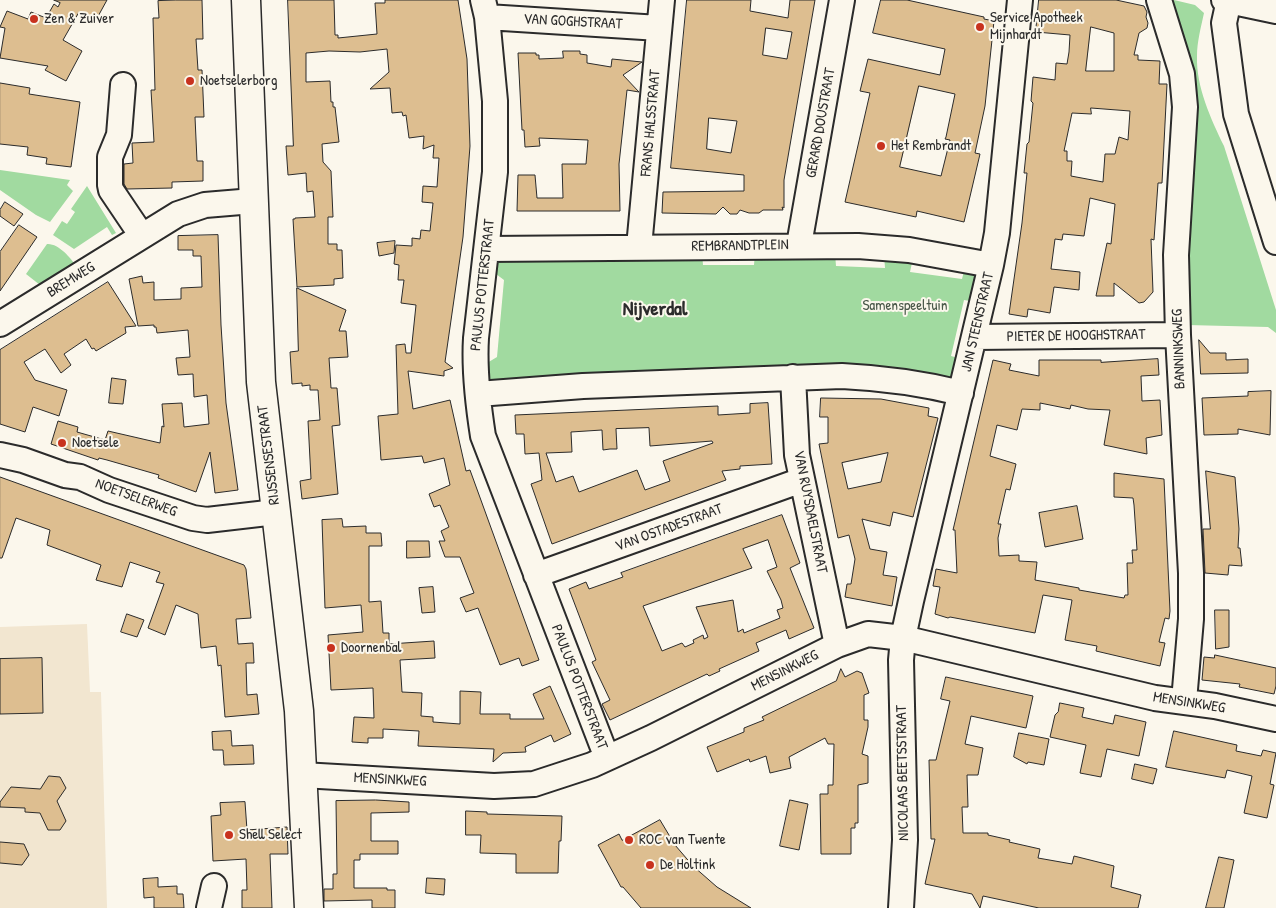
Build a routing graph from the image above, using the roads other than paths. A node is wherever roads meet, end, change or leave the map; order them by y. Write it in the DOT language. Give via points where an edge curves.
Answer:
graph roads {
  1 [pos="246,0"];
  2 [pos="662,0"];
  3 [pos="842,0"];
  4 [pos="1020,0"];
  5 [pos="1159,0"];
  6 [pos="1227,0"];
  7 [pos="485,9"];
  8 [pos="1276,11"];
  9 [pos="660,28"];
  10 [pos="123,85"];
  11 [pos="253,201"];
  12 [pos="142,236"];
  13 [pos="1276,242"];
  14 [pos="799,245"];
  15 [pos="639,247"];
  16 [pos="487,248"];
  17 [pos="991,265"];
  18 [pos="0,324"];
  19 [pos="1178,335"];
  20 [pos="974,337"];
  21 [pos="793,377"];
  22 [pos="961,393"];
  23 [pos="478,394"];
  24 [pos="0,455"];
  25 [pos="802,480"];
  26 [pos="276,512"];
  27 [pos="536,575"];
  28 [pos="903,638"];
  29 [pos="837,645"];
  30 [pos="1184,701"];
  31 [pos="1276,719"];
  32 [pos="607,758"];
  33 [pos="302,775"];
  34 [pos="309,908"];
  35 [pos="901,908"];
  1 -- 11 [label="main road, RIJSSENSESTRAAT"];
  2 -- 9 [label="street, FRANS HALSSTRAAT"];
  3 -- 14 [label="street, GERARD DOUSTRAAT"];
  4 -- 17 [label="street, JAN STEENSTRAAT"];
  5 -- 19 [label="street, BANNINKSWEG" via="1182,74 1185,107 1176,255"];
  6 -- 8 [label="street"];
  6 -- 13 [label="street" via="1224,23 1236,114"];
  7 -- 9 [label="street, VAN GOGHSTRAAT"];
  7 -- 16 [label="street, PAULUS POTTERSTRAAT" via="495,110 495,172"];
  9 -- 15 [label="street, FRANS HALSSTRAAT"];
  10 -- 12 [label="street" via="119,135 110,156 110,185"];
  11 -- 12 [label="street, BREMWEG" via="196,207"];
  11 -- 26 [label="main road, RIJSSENSESTRAAT" via="261,382"];
  12 -- 18 [label="street, BREMWEG"];
  14 -- 15 [label="street, REMBRANDTPLEIN"];
  14 -- 17 [label="street, REMBRANDTPLEIN" via="909,250"];
  15 -- 16 [label="street, REMBRANDTPLEIN"];
  16 -- 23 [label="street, PAULUS POTTERSTRAAT" via="476,338"];
  17 -- 20 [label="street, JAN STEENSTRAAT"];
  19 -- 20 [label="street, PIETER DE HOOGHSTRAAT"];
  19 -- 30 [label="street, BANNINKSWEG" via="1191,572 1191,619"];
  20 -- 22 [label="street, JAN STEENSTRAAT"];
  21 -- 22 [label="street" via="884,378"];
  21 -- 23 [label="street"];
  21 -- 25 [label="street, VAN RUYSDAELSTRAAT" via="797,455"];
  22 -- 28 [label="street, JAN STEENSTRAAT"];
  23 -- 27 [label="street, PAULUS POTTERSTRAAT" via="484,436"];
  24 -- 26 [label="street, NOETSELERWEG" via="80,477 193,518 207,520"];
  25 -- 27 [label="street, VAN OSTADESTRAAT"];
  25 -- 29 [label="street, VAN RUYSDAELSTRAAT"];
  26 -- 33 [label="main road, RIJSSENSESTRAAT" via="299,710"];
  27 -- 32 [label="street, PAULUS POTTERSTRAAT"];
  28 -- 29 [label="street, MENSINKWEG" via="868,634"];
  28 -- 30 [label="street, MENSINKWEG" via="1155,698"];
  28 -- 35 [label="street, NICOLAAS BEETSSTRAAT"];
  29 -- 32 [label="street, MENSINKWEG"];
  30 -- 31 [label="street, MENSINKWEG"];
  32 -- 33 [label="street, MENSINKWEG" via="534,784 504,786"];
  33 -- 34 [label="main road, RIJSSENSESTRAAT"];
}
